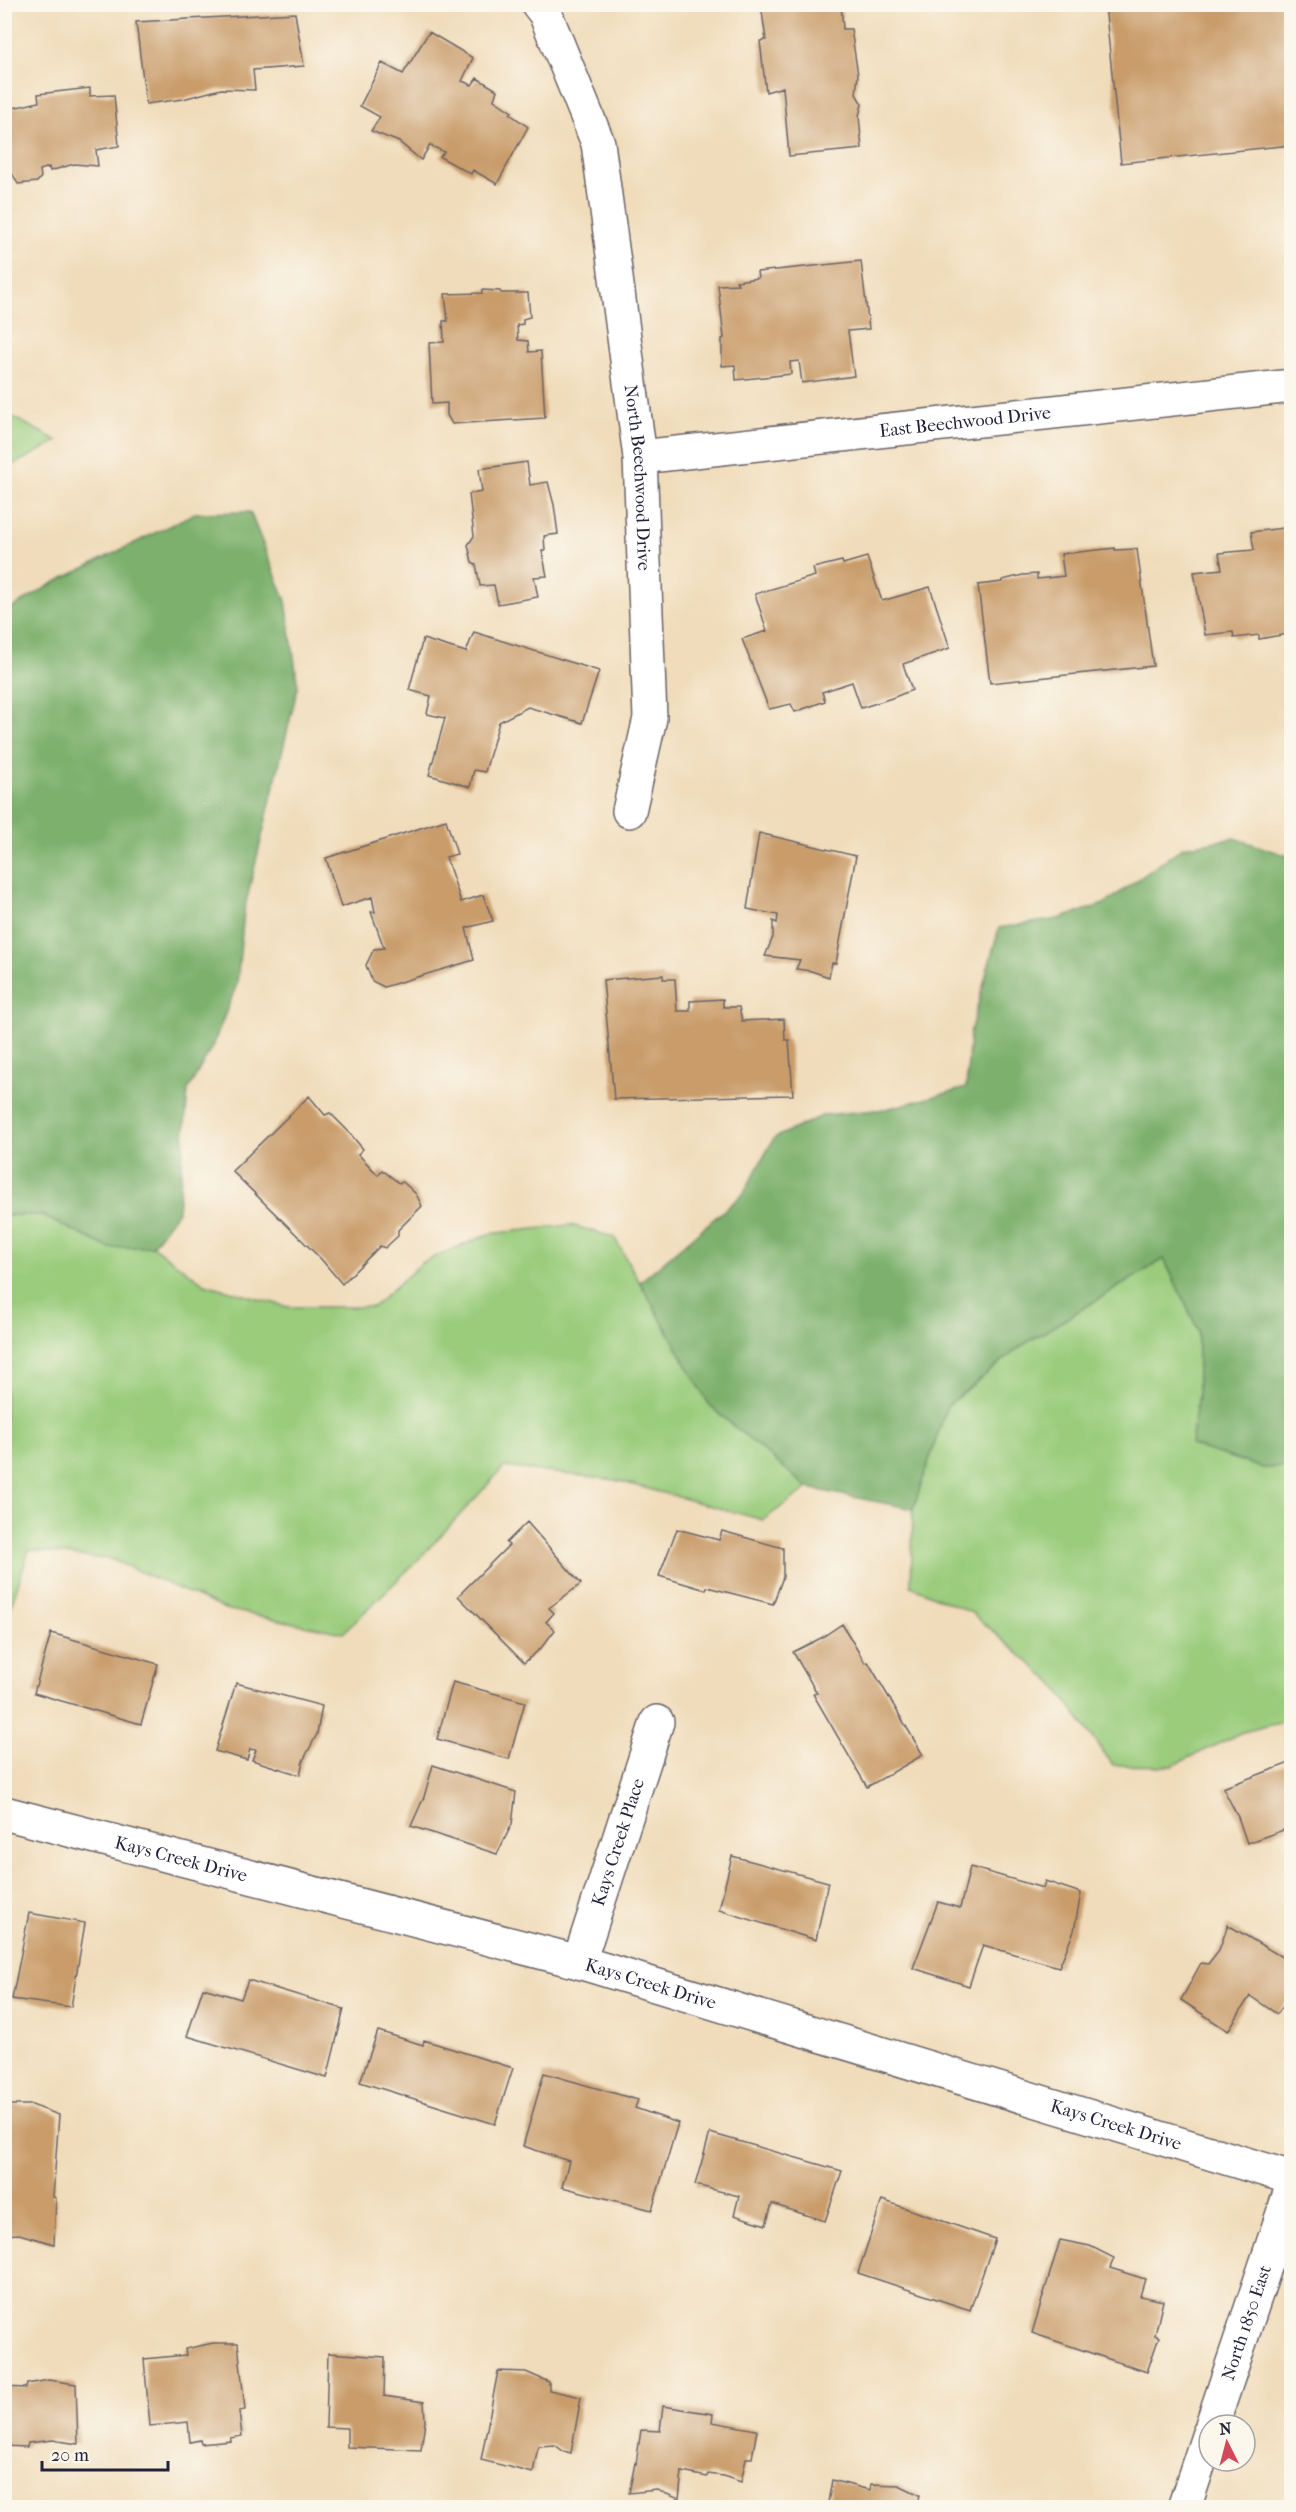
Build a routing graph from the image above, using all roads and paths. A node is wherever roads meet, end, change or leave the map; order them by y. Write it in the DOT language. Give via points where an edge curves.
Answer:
graph roads {
  1 [pos="538,4"];
  2 [pos="1292,386"];
  3 [pos="640,458"];
  4 [pos="629,811"];
  5 [pos="657,1722"];
  6 [pos="4,1813"];
  7 [pos="579,1962"];
  8 [pos="1292,2178"];
  9 [pos="1292,2187"];
  10 [pos="1216,2413"];
  11 [pos="1197,2469"];
  12 [pos="1184,2508"];
  1 -- 3 [label="street, North Beechwood Drive" via="546,13 598,143"];
  2 -- 3 [label="street, East Beechwood Drive"];
  3 -- 4 [label="street, North Beechwood Drive" via="650,718"];
  5 -- 7 [label="street, Kays Creek Place"];
  6 -- 7 [label="street, Kays Creek Drive"];
  7 -- 8 [label="street, Kays Creek Drive"];
  9 -- 10 [label="street, North 1850 East"];
  11 -- 12 [label="street"];
}
